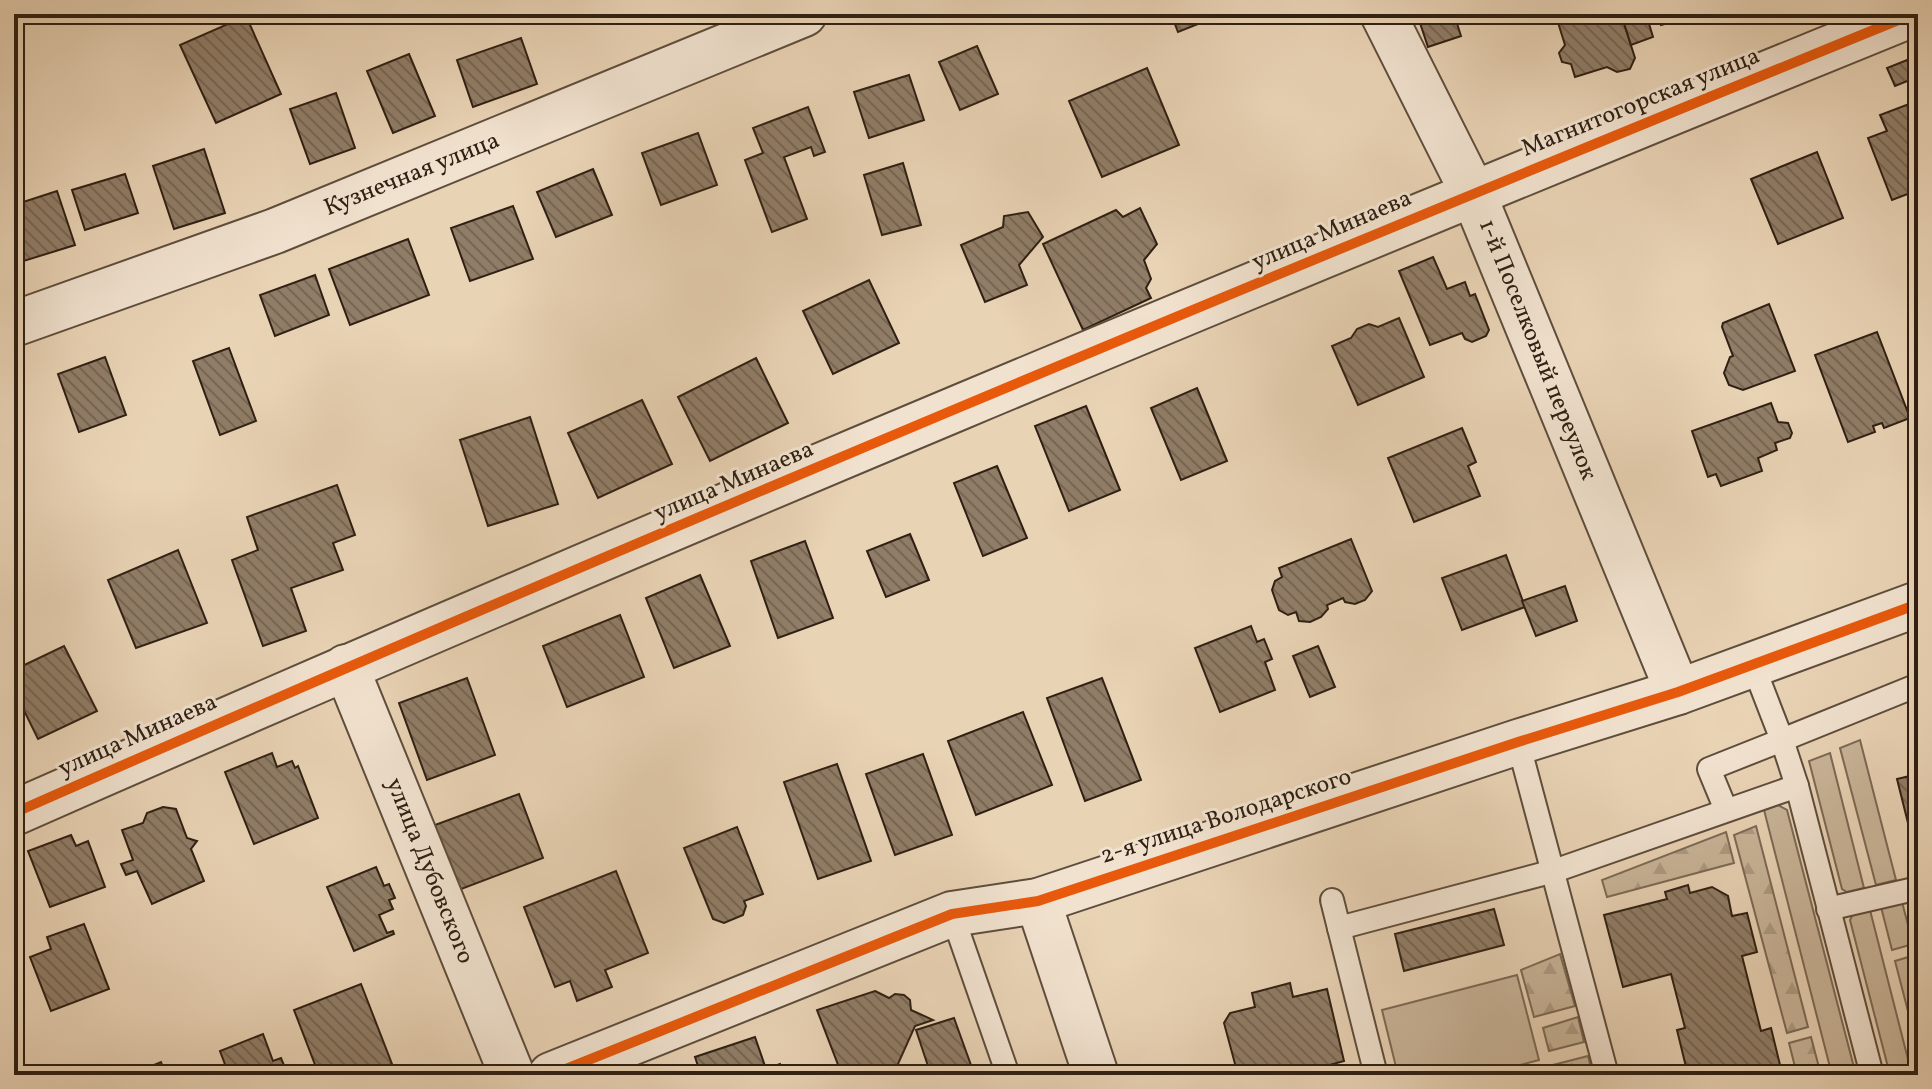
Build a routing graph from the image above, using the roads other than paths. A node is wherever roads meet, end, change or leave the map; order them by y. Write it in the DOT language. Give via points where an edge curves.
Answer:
graph roads {
  1 [pos="804,14"];
  2 [pos="1383,14"];
  3 [pos="1913,14"];
  4 [pos="1473,193"];
  5 [pos="14,324"];
  6 [pos="1918,604"];
  7 [pos="1753,665"];
  8 [pos="346,667"];
  9 [pos="1918,685"];
  10 [pos="1678,692"];
  11 [pos="1782,740"];
  12 [pos="1518,742"];
  13 [pos="1797,786"];
  14 [pos="1726,810"];
  15 [pos="14,813"];
  16 [pos="1554,871"];
  17 [pos="1910,890"];
  18 [pos="1332,900"];
  19 [pos="1038,901"];
  20 [pos="1828,909"];
  21 [pos="952,914"];
  22 [pos="1339,928"];
  23 [pos="571,1071"];
  24 [pos="512,1075"];
  25 [pos="1008,1075"];
  26 [pos="1096,1075"];
  27 [pos="1376,1075"];
  28 [pos="1607,1075"];
  29 [pos="1872,1075"];
  1 -- 5 [label="street, Кузнечная улица" via="275,231"];
  2 -- 4 [label="street, 1-й Поселковый переулок"];
  3 -- 4 [label="street, Магнитогорская улица"];
  4 -- 8 [label="street, улица Минаева"];
  4 -- 10 [label="street, 1-й Поселковый переулок"];
  6 -- 7 [label="street, 2-я улица Володарского"];
  7 -- 10 [label="street, 2-я улица Володарского"];
  7 -- 11 [label="lane"];
  8 -- 15 [label="street, улица Минаева"];
  8 -- 24 [label="street, улица Дубовского"];
  9 -- 11 [label="lane"];
  10 -- 12 [label="street, 2-я улица Володарского"];
  11 -- 13 [label="lane"];
  11 -- 14 [label="lane" via="1709,769"];
  12 -- 16 [label="lane"];
  12 -- 19 [label="street, 2-я улица Володарского"];
  13 -- 14 [label="lane"];
  13 -- 20 [label="lane"];
  14 -- 16 [label="lane"];
  16 -- 22 [label="lane"];
  16 -- 28 [label="lane"];
  17 -- 20 [label="lane"];
  18 -- 22 [label="lane"];
  19 -- 21 [label="street, 2-я улица Володарского"];
  19 -- 26 [label="street"];
  20 -- 29 [label="lane"];
  21 -- 23 [label="street, 2-я улица Володарского"];
  21 -- 25 [label="lane"];
  22 -- 27 [label="lane"];
}
